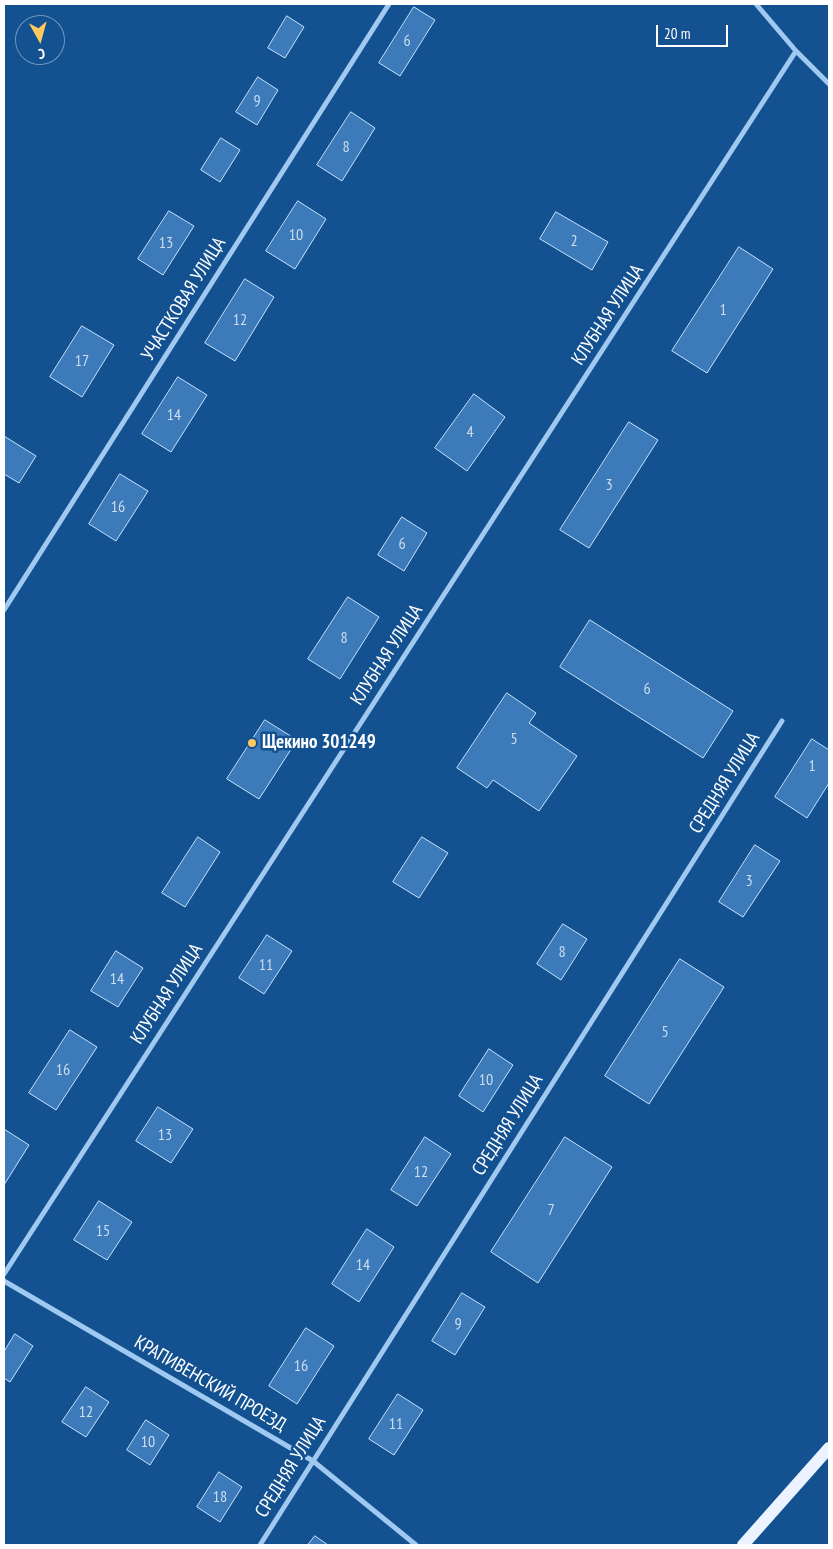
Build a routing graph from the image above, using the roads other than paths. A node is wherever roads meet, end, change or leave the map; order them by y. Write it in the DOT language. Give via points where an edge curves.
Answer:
graph roads {
  1 [pos="389,4"];
  2 [pos="756,4"];
  3 [pos="796,52"];
  4 [pos="829,84"];
  5 [pos="4,610"];
  6 [pos="782,721"];
  7 [pos="4,1274"];
  8 [pos="4,1281"];
  9 [pos="829,1448"];
  10 [pos="313,1461"];
  11 [pos="260,1545"];
  12 [pos="416,1545"];
  13 [pos="743,1545"];
  1 -- 5 [label="street, УЧАСТКОВАЯ УЛИЦА"];
  2 -- 3 [label="street"];
  3 -- 4 [label="street"];
  3 -- 7 [label="street, КЛУБНАЯ УЛИЦА"];
  6 -- 10 [label="street, СРЕДНЯЯ УЛИЦА"];
  8 -- 10 [label="street, КРАПИВЕНСКИЙ ПРОЕЗД"];
  9 -- 13 [label="main road"];
  10 -- 11 [label="street, СРЕДНЯЯ УЛИЦА"];
  10 -- 12 [label="street, КРАПИВЕНСКИЙ ПРОЕЗД"];
}
